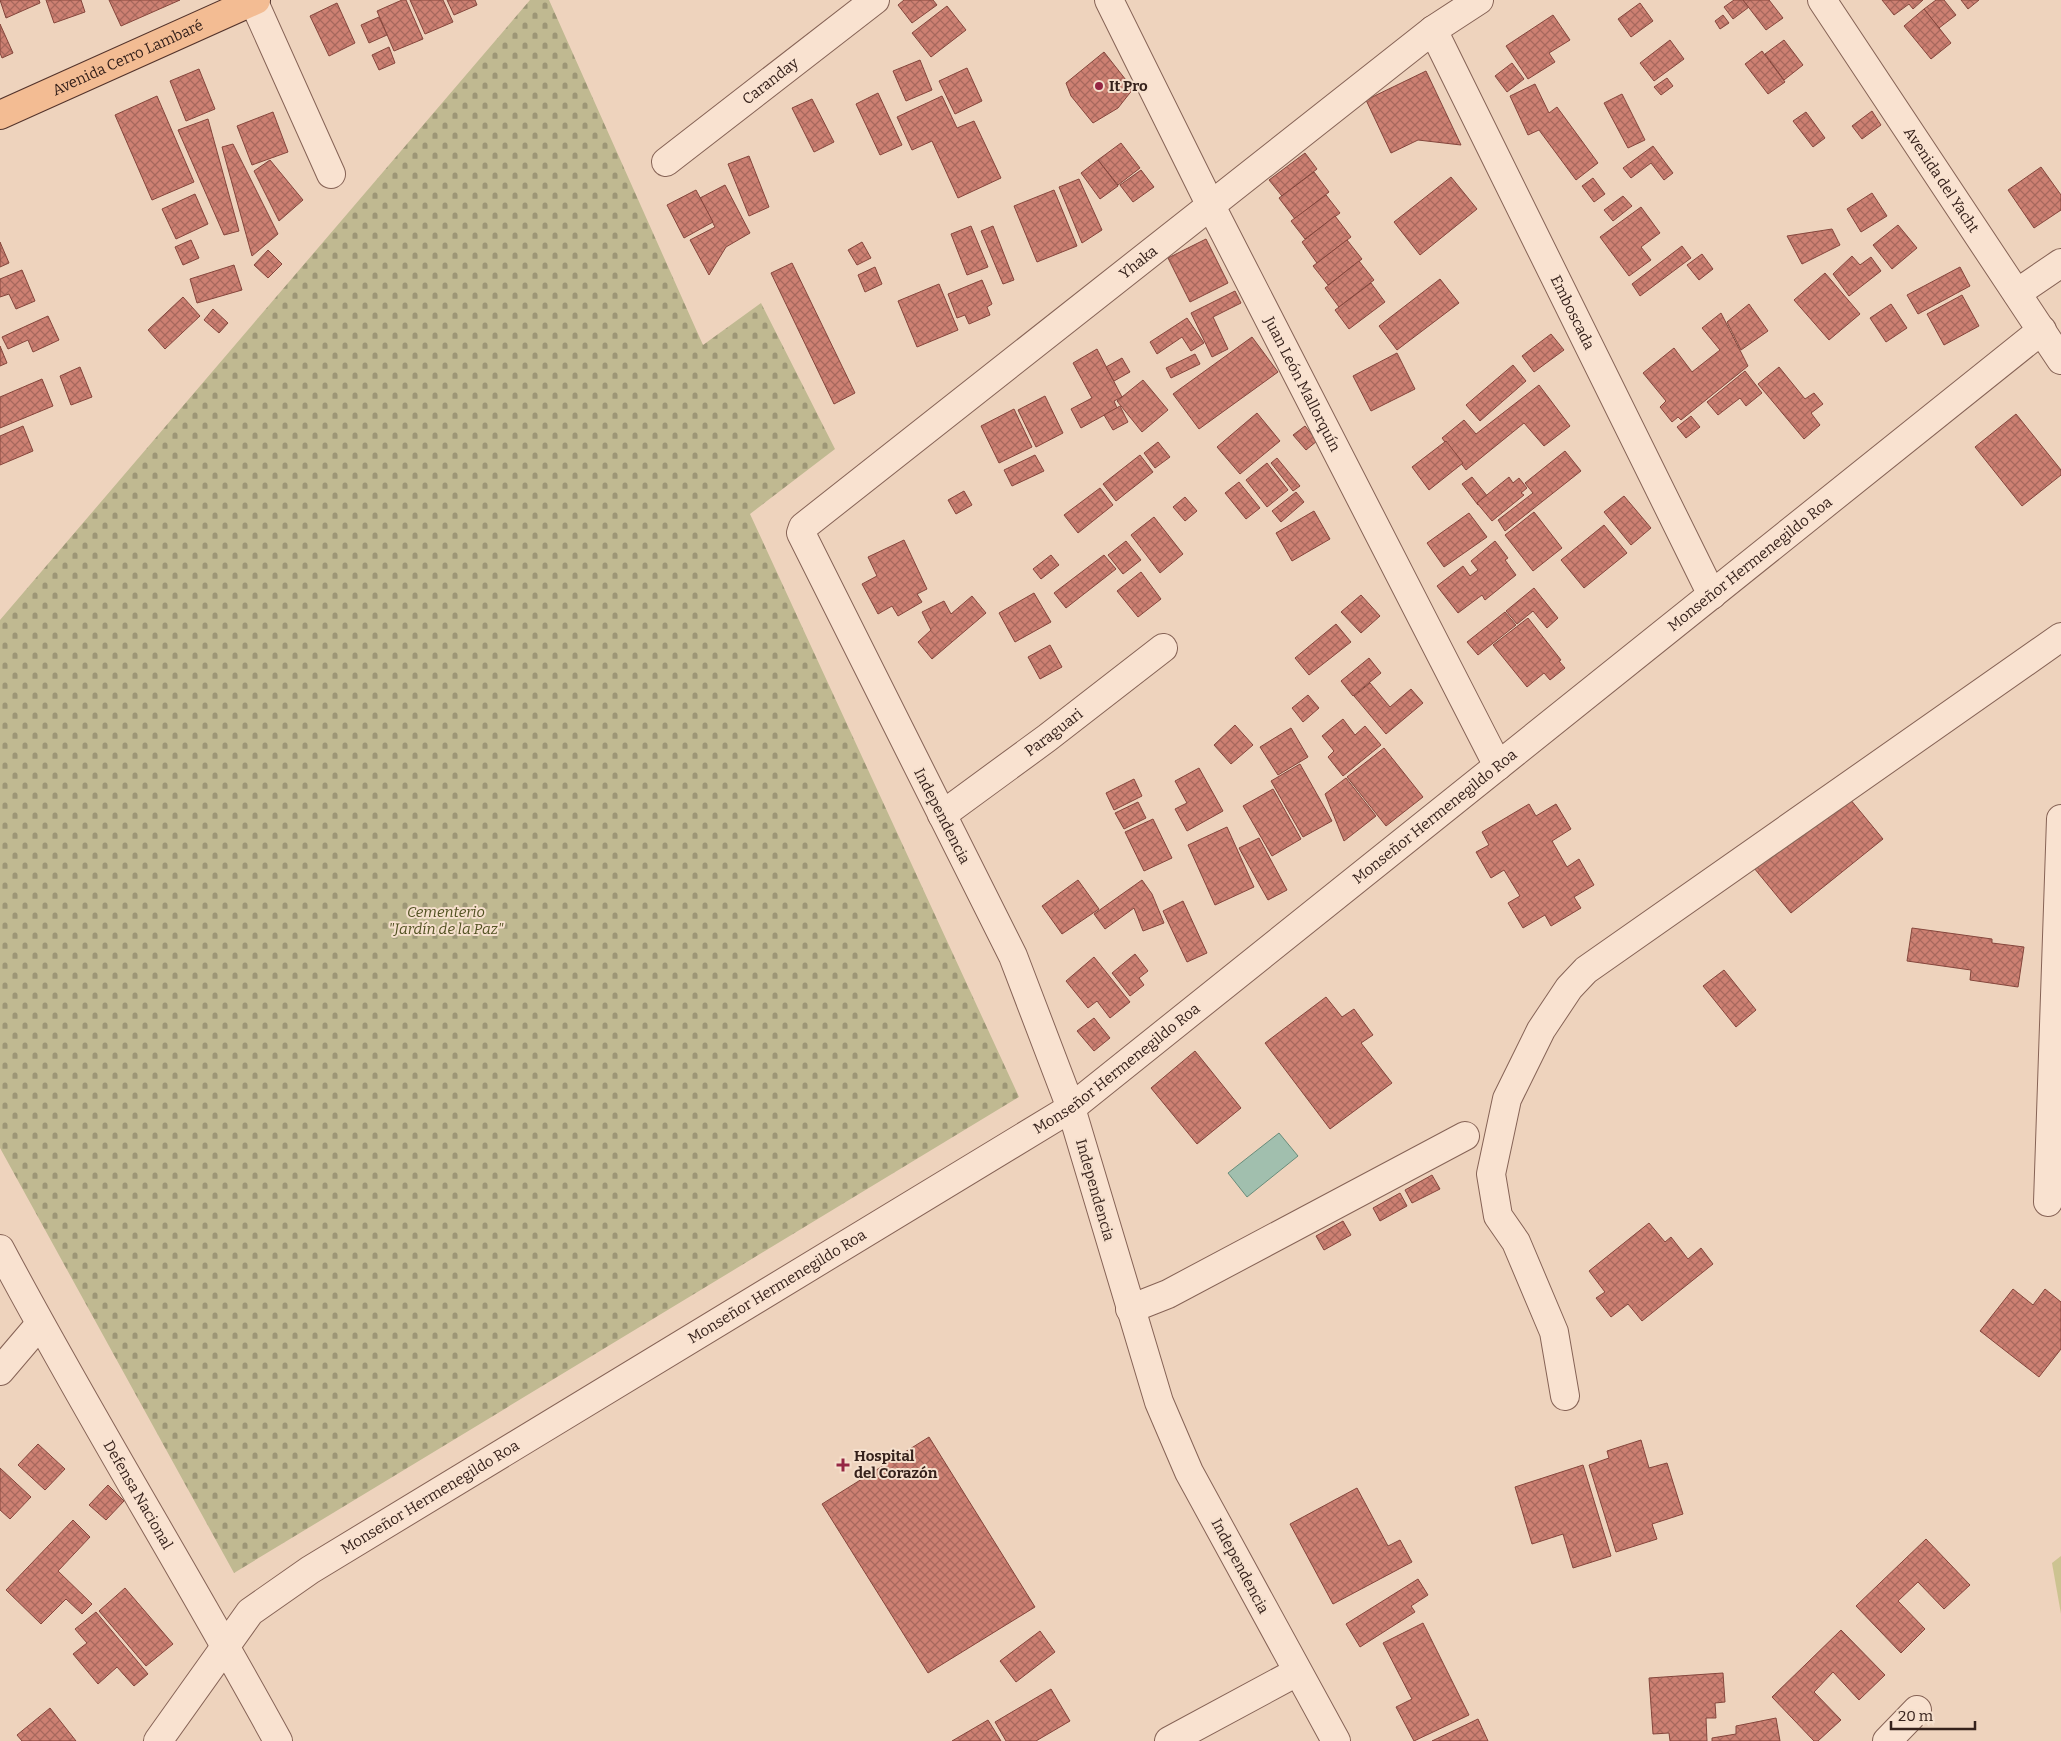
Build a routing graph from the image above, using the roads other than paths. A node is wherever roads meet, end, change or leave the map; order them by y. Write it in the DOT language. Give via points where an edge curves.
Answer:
graph roads {
  1 [pos="254,0"];
  2 [pos="875,0"];
  3 [pos="1108,0"];
  4 [pos="1479,0"];
  5 [pos="1822,0"];
  6 [pos="1433,30"];
  7 [pos="0,115"];
  8 [pos="666,162"];
  9 [pos="331,174"];
  10 [pos="1210,206"];
  11 [pos="2061,263"];
  12 [pos="2017,294"];
  13 [pos="2042,330"];
  14 [pos="2061,360"];
  15 [pos="801,530"];
  16 [pos="1712,595"];
  17 [pos="2061,637"];
  18 [pos="1163,648"];
  19 [pos="1498,766"];
  20 [pos="942,816"];
  21 [pos="2061,818"];
  22 [pos="1071,1108"];
  23 [pos="1465,1136"];
  24 [pos="2048,1202"];
  25 [pos="0,1249"];
  26 [pos="1130,1309"];
  27 [pos="40,1324"];
  28 [pos="0,1371"];
  29 [pos="1565,1396"];
  30 [pos="225,1644"];
  31 [pos="1297,1672"];
  32 [pos="1917,1710"];
  33 [pos="158,1741"];
  34 [pos="278,1741"];
  35 [pos="1169,1741"];
  36 [pos="1336,1741"];
  37 [pos="1887,1741"];
  1 -- 7 [label="main road, Avenida Cerro Lambaré"];
  1 -- 9 [label="street"];
  2 -- 8 [label="street, Caranday"];
  3 -- 10 [label="street, Juan León Mallorquín"];
  4 -- 6 [label="street, Yhaka"];
  5 -- 12 [label="street, Avenida del Yacht"];
  6 -- 10 [label="street, Yhaka"];
  6 -- 16 [label="street, Emboscada"];
  10 -- 15 [label="street, Yhaka"];
  10 -- 19 [label="street, Juan León Mallorquín"];
  11 -- 12 [label="street"];
  12 -- 13 [label="street, Avenida del Yacht"];
  13 -- 14 [label="street, Avenida del Yacht"];
  13 -- 16 [label="street, Monseñor Hermenegildo Roa"];
  15 -- 20 [label="street, Independencia"];
  16 -- 19 [label="street, Monseñor Hermenegildo Roa"];
  17 -- 29 [label="street" via="1586,970 1569,988 1541,1030 1504,1107 1491,1174 1498,1216 1516,1242 1554,1332"];
  18 -- 20 [label="street, Paraguari"];
  19 -- 22 [label="street, Monseñor Hermenegildo Roa"];
  20 -- 22 [label="street, Independencia" via="1013,956"];
  21 -- 24 [label="street"];
  22 -- 26 [label="street, Independencia"];
  22 -- 30 [label="street, Monseñor Hermenegildo Roa" via="310,1570 250,1612"];
  23 -- 26 [label="street" via="1168,1294"];
  25 -- 27 [label="street, Defensa Nacional"];
  26 -- 31 [label="street, Independencia" via="1159,1402 1189,1472"];
  27 -- 28 [label="street"];
  27 -- 30 [label="street, Defensa Nacional"];
  30 -- 33 [label="street, Monseñor Hermenegildo Roa"];
  30 -- 34 [label="street, Defensa Nacional"];
  31 -- 35 [label="street"];
  31 -- 36 [label="street, Independencia"];
  32 -- 37 [label="street"];
}
